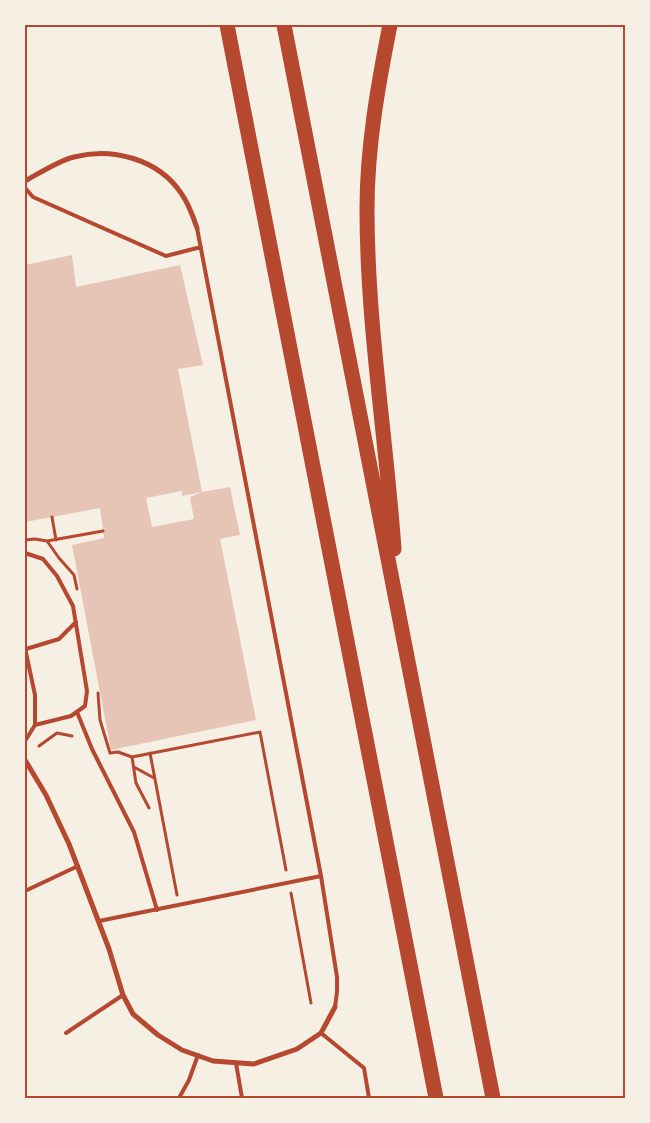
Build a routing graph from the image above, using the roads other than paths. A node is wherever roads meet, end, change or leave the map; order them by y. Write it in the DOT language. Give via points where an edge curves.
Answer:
graph roads {
  1 [pos="227,25"];
  2 [pos="284,25"];
  3 [pos="390,25"];
  4 [pos="25,181"];
  5 [pos="25,188"];
  6 [pos="197,228"];
  7 [pos="201,247"];
  8 [pos="25,553"];
  9 [pos="399,616"];
  10 [pos="76,622"];
  11 [pos="25,648"];
  12 [pos="77,712"];
  13 [pos="35,726"];
  14 [pos="25,741"];
  15 [pos="25,760"];
  16 [pos="78,866"];
  17 [pos="321,876"];
  18 [pos="25,891"];
  19 [pos="157,910"];
  20 [pos="99,921"];
  21 [pos="123,995"];
  22 [pos="335,1007"];
  23 [pos="66,1032"];
  24 [pos="321,1033"];
  25 [pos="198,1055"];
  26 [pos="236,1063"];
  27 [pos="179,1098"];
  28 [pos="242,1098"];
  29 [pos="369,1098"];
  30 [pos="436,1098"];
  31 [pos="493,1098"];
  1 -- 30 [label="highway"];
  2 -- 9 [label="highway"];
  3 -- 9 [label="highway" via="370,156 367,255"];
  4 -- 6 [label="street" via="72,157 113,154 132,158 158,172 180,192"];
  5 -- 7 [label="lane" via="33,197 166,256"];
  6 -- 7 [label="lane"];
  7 -- 17 [label="lane"];
  8 -- 10 [label="lane" via="43,560 57,576 73,606"];
  9 -- 31 [label="highway"];
  10 -- 11 [label="lane" via="59,639"];
  10 -- 12 [label="lane" via="87,691 84,706"];
  11 -- 13 [label="lane" via="35,695"];
  12 -- 13 [label="lane"];
  12 -- 19 [label="lane" via="134,832"];
  13 -- 14 [label="lane"];
  15 -- 16 [label="street" via="46,795"];
  16 -- 18 [label="lane"];
  16 -- 20 [label="street"];
  17 -- 19 [label="lane"];
  17 -- 22 [label="lane" via="337,977"];
  19 -- 20 [label="lane"];
  20 -- 21 [label="street"];
  21 -- 23 [label="lane"];
  21 -- 25 [label="street" via="134,1014 158,1035 182,1050"];
  22 -- 24 [label="street"];
  24 -- 26 [label="street" via="297,1049 277,1057 254,1064"];
  24 -- 29 [label="lane" via="364,1068"];
  25 -- 26 [label="street" via="212,1061"];
  25 -- 27 [label="lane"];
  26 -- 28 [label="lane"];
}
